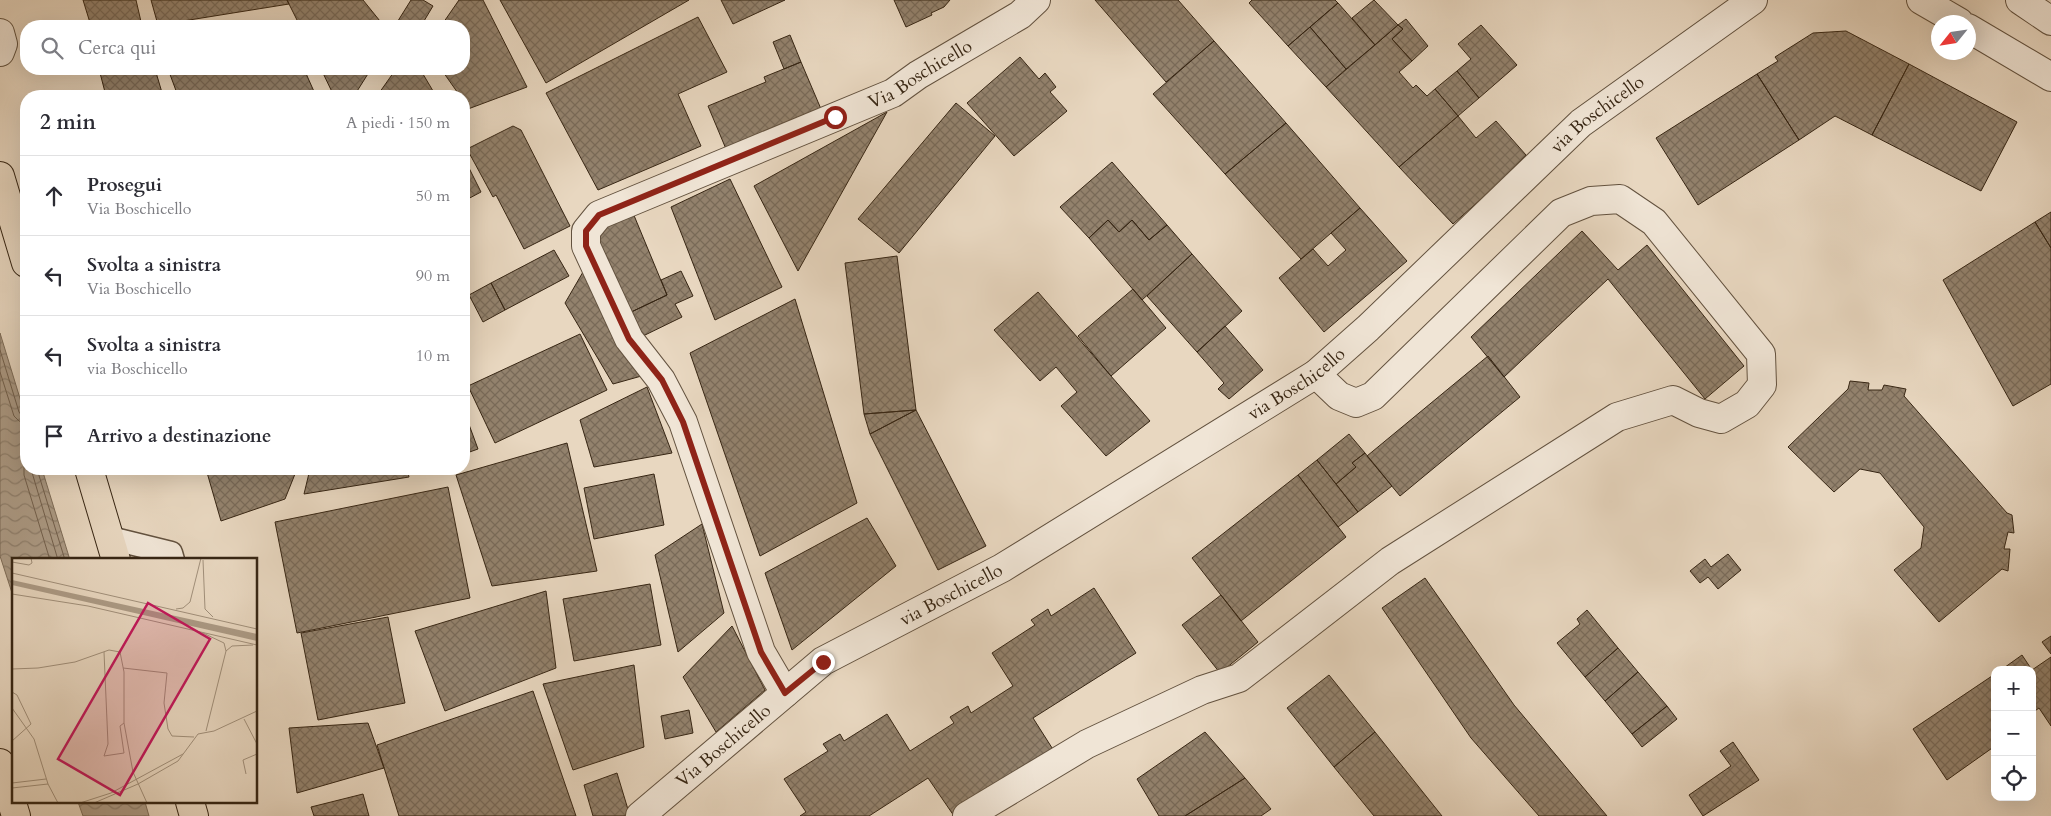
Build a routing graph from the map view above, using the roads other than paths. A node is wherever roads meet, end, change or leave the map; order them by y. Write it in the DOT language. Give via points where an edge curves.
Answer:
graph roads {
  1 [pos="1036,0"];
  2 [pos="1753,0"];
  3 [pos="1921,0"];
  4 [pos="2020,0"];
  5 [pos="1947,15"];
  6 [pos="2051,21"];
  7 [pos="0,33"];
  8 [pos="1976,33"];
  9 [pos="0,52"];
  10 [pos="2051,78"];
  11 [pos="0,176"];
  12 [pos="20,243"];
  13 [pos="1316,374"];
  14 [pos="90,475"];
  15 [pos="113,549"];
  16 [pos="172,558"];
  17 [pos="785,693"];
  18 [pos="0,763"];
  19 [pos="12,803"];
  20 [pos="12,804"];
  21 [pos="16,816"];
  22 [pos="640,816"];
  23 [pos="967,816"];
  1 -- 17 [label="street, Via Boschicello" via="1020,15 893,93 599,215 586,231 586,246 629,339 662,380 683,422 761,652"];
  2 -- 13 [label="street, via Boschicello" via="1580,123"];
  3 -- 5 [label="street"];
  4 -- 6 [label="street"];
  7 -- 9 [label="street" via="3,44"];
  8 -- 10 [label="street"];
  11 -- 12 [label="main road"];
  13 -- 17 [label="street, via Boschicello" via="1002,568 823,662"];
  13 -- 23 [label="street" via="1339,396 1356,403 1373,396 1560,213 1591,201 1620,199 1654,222 1761,354 1762,385 1747,404 1721,419 1699,413 1673,400 1617,417 1390,561 1239,678 1202,690 1088,744"];
  14 -- 15 [label="main road"];
  15 -- 16 [label="lane" via="171,553"];
  17 -- 22 [label="street, Via Boschicello"];
  18 -- 19 [label="main road"];
  20 -- 21 [label="main road"];
}
